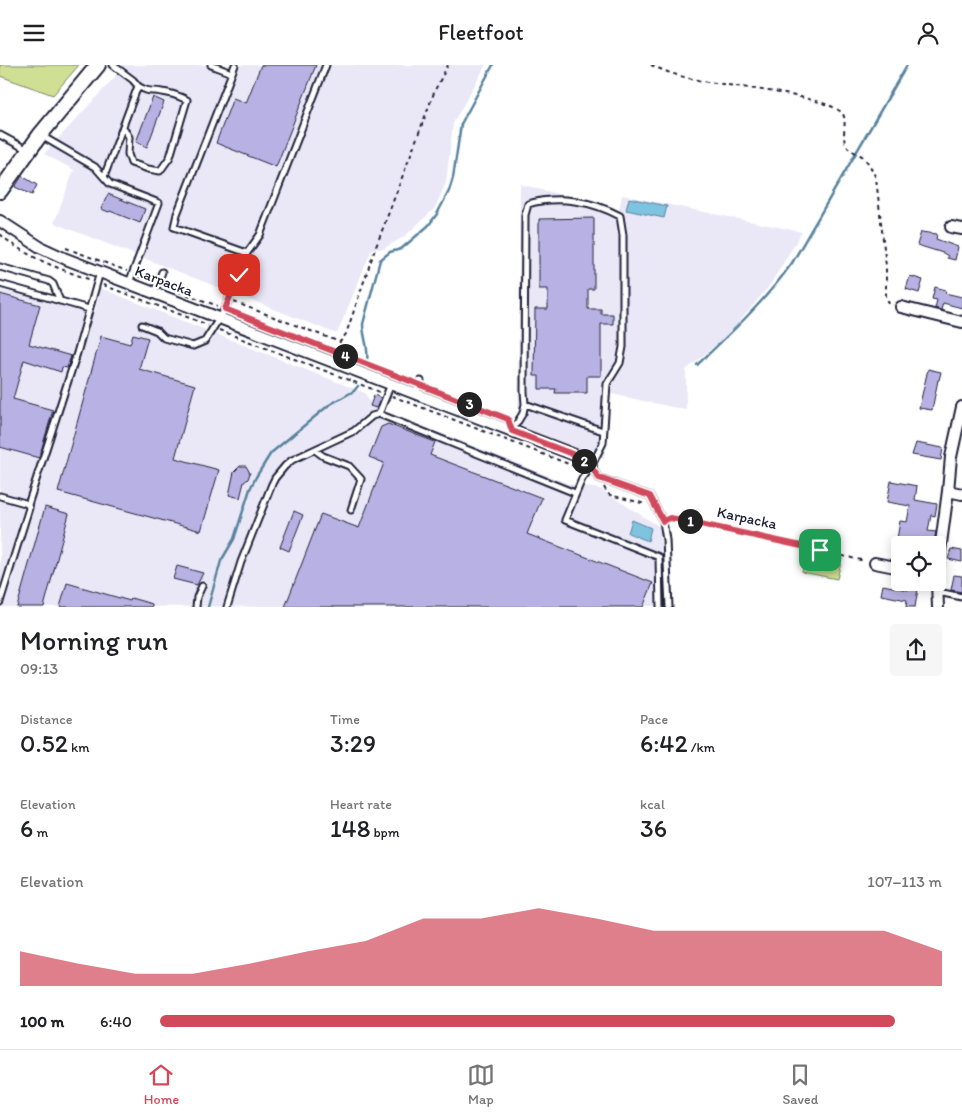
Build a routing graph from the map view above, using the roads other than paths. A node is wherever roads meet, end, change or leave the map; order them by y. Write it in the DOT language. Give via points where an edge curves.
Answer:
graph roads {
  1 [pos="98,65"];
  2 [pos="113,65"];
  3 [pos="211,65"];
  4 [pos="235,65"];
  5 [pos="326,65"];
  6 [pos="232,73"];
  7 [pos="138,86"];
  8 [pos="123,127"];
  9 [pos="0,135"];
  10 [pos="40,135"];
  11 [pos="29,150"];
  12 [pos="104,177"];
  13 [pos="0,191"];
  14 [pos="0,221"];
  15 [pos="951,227"];
  16 [pos="962,229"];
  17 [pos="247,253"];
  18 [pos="0,267"];
  19 [pos="162,272"];
  20 [pos="98,277"];
  21 [pos="131,278"];
  22 [pos="0,284"];
  23 [pos="156,288"];
  24 [pos="60,301"];
  25 [pos="900,307"];
  26 [pos="89,309"];
  27 [pos="222,314"];
  28 [pos="962,322"];
  29 [pos="142,325"];
  30 [pos="421,381"];
  31 [pos="391,384"];
  32 [pos="416,394"];
  33 [pos="525,404"];
  34 [pos="962,407"];
  35 [pos="379,414"];
  36 [pos="512,431"];
  37 [pos="604,431"];
  38 [pos="315,450"];
  39 [pos="591,467"];
  40 [pos="948,491"];
  41 [pos="575,493"];
  42 [pos="962,494"];
  43 [pos="0,496"];
  44 [pos="28,505"];
  45 [pos="350,510"];
  46 [pos="942,536"];
  47 [pos="875,563"];
  48 [pos="891,566"];
  49 [pos="202,586"];
  50 [pos="937,591"];
  51 [pos="946,591"];
  52 [pos="962,597"];
  53 [pos="0,603"];
  54 [pos="196,607"];
  55 [pos="227,607"];
  56 [pos="660,607"];
  57 [pos="669,607"];
  58 [pos="938,607"];
  1 -- 10 [label="street"];
  2 -- 7 [label="lane"];
  3 -- 6 [label="lane"];
  4 -- 6 [label="lane"];
  5 -- 17 [label="lane" via="260,235"];
  6 -- 17 [label="lane" via="176,214 174,227"];
  7 -- 8 [label="lane"];
  7 -- 8 [label="lane" via="147,92 160,91 187,100 170,157 160,171 131,163 128,154 130,137"];
  8 -- 12 [label="lane"];
  9 -- 11 [label="lane"];
  10 -- 11 [label="street"];
  10 -- 12 [label="lane" via="95,167"];
  11 -- 13 [label="street"];
  12 -- 21 [label="lane" via="110,183 160,203"];
  14 -- 20 [label="street, Karpacka" via="40,247"];
  15 -- 16 [label="street"];
  17 -- 27 [label="lane"];
  18 -- 24 [label="lane" via="49,281"];
  19 -- 23 [label="lane"];
  20 -- 21 [label="street, Karpacka"];
  20 -- 26 [label="lane"];
  21 -- 23 [label="street, Karpacka"];
  22 -- 24 [label="lane"];
  23 -- 27 [label="street, Karpacka"];
  24 -- 26 [label="lane"];
  25 -- 28 [label="street"];
  26 -- 44 [label="lane"];
  27 -- 29 [label="lane" via="205,341 193,346 164,338"];
  27 -- 31 [label="street, Karpacka"];
  30 -- 32 [label="lane"];
  31 -- 32 [label="street, Karpacka"];
  31 -- 35 [label="lane"];
  32 -- 36 [label="street, Karpacka"];
  33 -- 36 [label="lane"];
  33 -- 37 [label="lane"];
  33 -- 37 [label="lane" via="525,215 528,204 577,201 603,207 620,216 623,235 623,347 620,363 607,384"];
  34 -- 40 [label="street" via="951,457"];
  35 -- 38 [label="lane" via="354,431"];
  35 -- 41 [label="lane"];
  36 -- 39 [label="street, Karpacka" via="580,457"];
  37 -- 39 [label="lane" via="603,443"];
  38 -- 45 [label="lane" via="349,466 361,479"];
  38 -- 55 [label="lane" via="292,460 275,478 241,561"];
  39 -- 41 [label="lane"];
  39 -- 57 [label="lane, Karpacka" via="599,478 650,496 663,521"];
  40 -- 42 [label="street"];
  40 -- 46 [label="street"];
  41 -- 56 [label="lane" via="565,520 659,557"];
  43 -- 44 [label="lane"];
  44 -- 53 [label="lane"];
  47 -- 48 [label="street"];
  49 -- 54 [label="lane"];
  50 -- 58 [label="street"];
  51 -- 52 [label="lane"];
}
